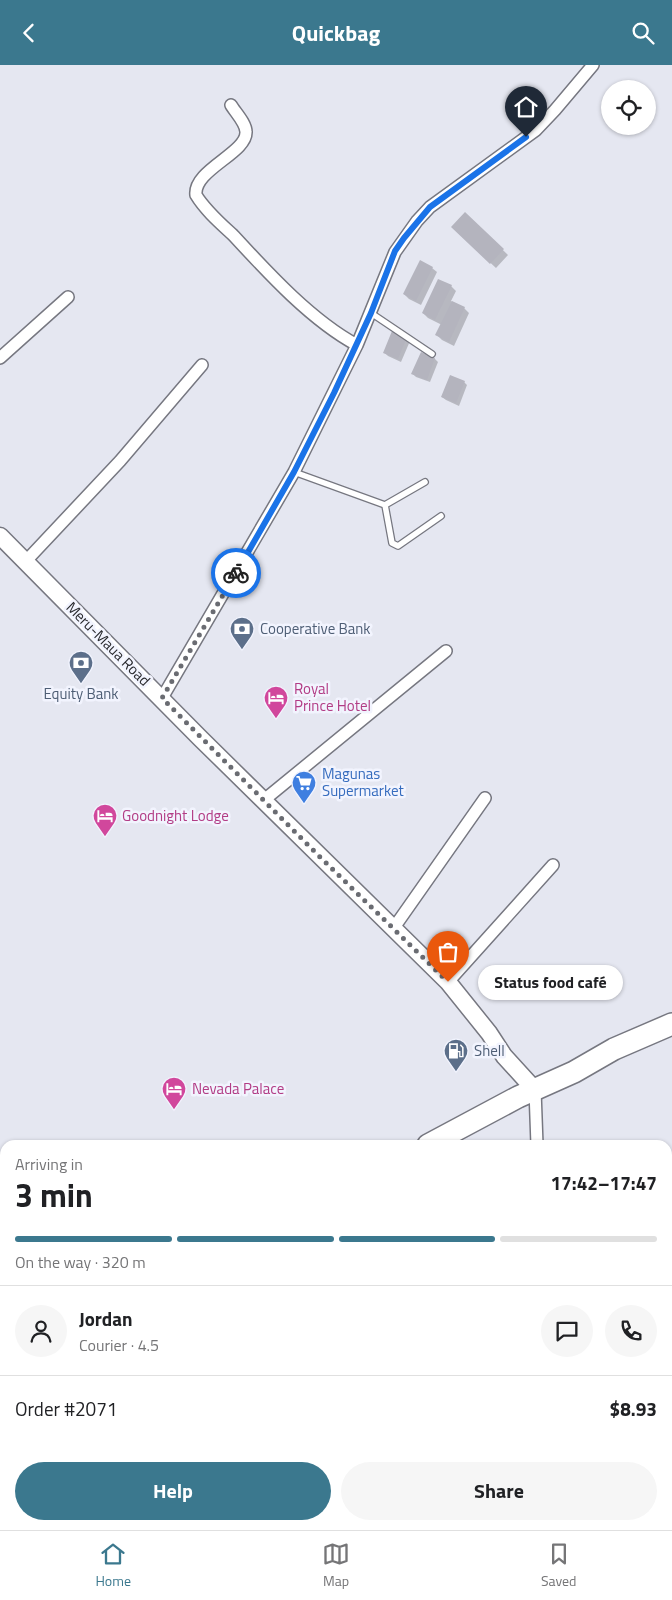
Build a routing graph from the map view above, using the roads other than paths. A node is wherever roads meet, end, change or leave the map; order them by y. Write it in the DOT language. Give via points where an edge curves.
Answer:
graph roads {
  1 [pos="593,65"];
  2 [pos="231,105"];
  3 [pos="68,297"];
  4 [pos="371,313"];
  5 [pos="357,345"];
  6 [pos="432,354"];
  7 [pos="0,358"];
  8 [pos="202,365"];
  9 [pos="294,472"];
  10 [pos="425,482"];
  11 [pos="385,505"];
  12 [pos="441,516"];
  13 [pos="0,535"];
  14 [pos="26,561"];
  15 [pos="446,651"];
  16 [pos="162,698"];
  17 [pos="485,798"];
  18 [pos="264,801"];
  19 [pos="553,865"];
  20 [pos="393,929"];
  21 [pos="448,982"];
  22 [pos="672,1024"];
  23 [pos="533,1091"];
  24 [pos="535,1122"];
  25 [pos="438,1140"];
  26 [pos="537,1140"];
  1 -- 4 [label="street" via="536,129 437,202 417,221 395,251"];
  2 -- 5 [label="street" via="246,135 240,145 196,186 196,195 259,264 334,331"];
  3 -- 7 [label="street"];
  4 -- 5 [label="street"];
  4 -- 6 [label="lane"];
  5 -- 9 [label="street"];
  8 -- 14 [label="street" via="120,461"];
  9 -- 11 [label="lane"];
  9 -- 16 [label="street"];
  10 -- 11 [label="lane"];
  11 -- 12 [label="lane" via="392,543 398,546"];
  13 -- 14 [label="main road, Meru-Maua Road"];
  14 -- 16 [label="main road, Meru-Maua Road"];
  15 -- 18 [label="street"];
  16 -- 18 [label="main road, Meru-Maua Road"];
  17 -- 20 [label="street"];
  18 -- 20 [label="main road, Meru-Maua Road"];
  19 -- 21 [label="street"];
  20 -- 21 [label="main road, Meru-Maua Road"];
  21 -- 23 [label="main road, Meru-Maua Road"];
  22 -- 23 [label="highway" via="614,1049"];
  23 -- 24 [label="street"];
  23 -- 24 [label="street"];
  23 -- 25 [label="highway"];
  24 -- 26 [label="street"];
}
